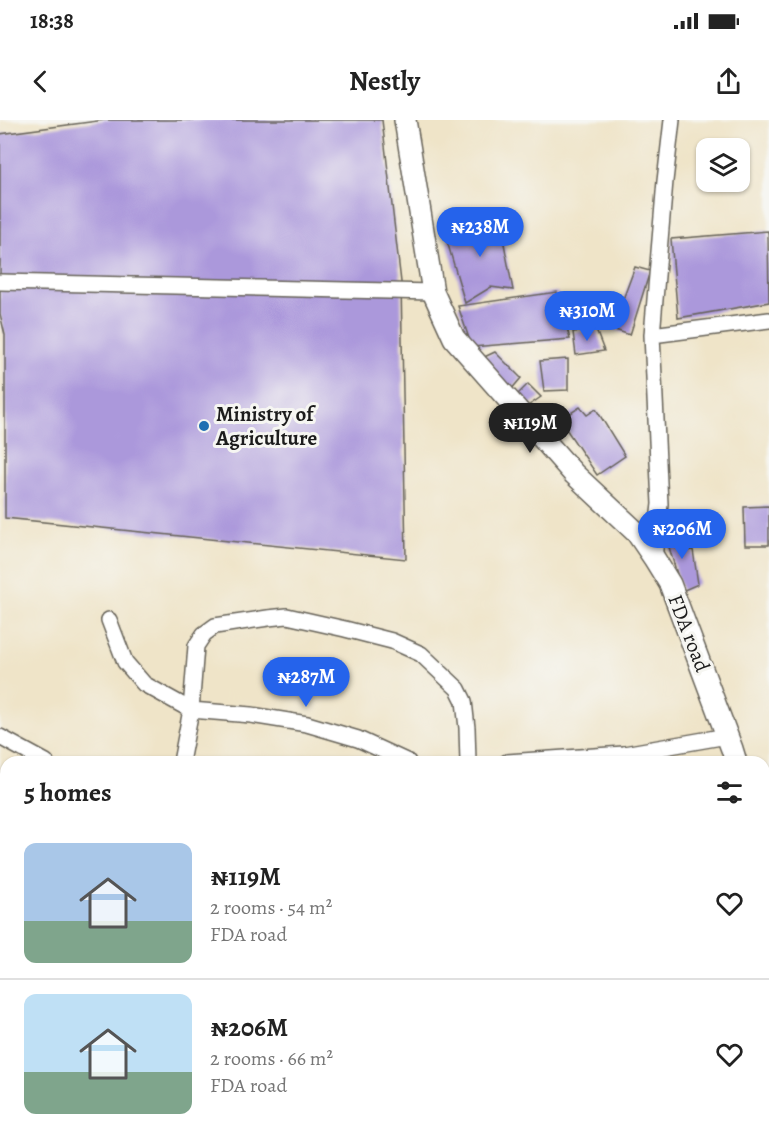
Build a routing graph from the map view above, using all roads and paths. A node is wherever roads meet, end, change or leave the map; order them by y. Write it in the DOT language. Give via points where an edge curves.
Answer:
graph roads {
  1 [pos="405,120"];
  2 [pos="672,120"];
  3 [pos="0,282"];
  4 [pos="433,292"];
  5 [pos="769,320"];
  6 [pos="652,335"];
  7 [pos="654,558"];
  8 [pos="110,620"];
  9 [pos="191,710"];
  10 [pos="727,736"];
  11 [pos="0,737"];
  12 [pos="35,756"];
  13 [pos="182,756"];
  14 [pos="394,756"];
  15 [pos="468,756"];
  16 [pos="595,756"];
  17 [pos="734,756"];
  1 -- 4 [label="street, FDA road"];
  2 -- 6 [label="street"];
  3 -- 4 [label="street"];
  4 -- 7 [label="street, FDA road" via="454,338 574,474 636,533"];
  5 -- 6 [label="street"];
  6 -- 7 [label="street" via="660,504"];
  7 -- 10 [label="street, FDA road" via="670,584"];
  8 -- 9 [label="street" via="125,662 144,684"];
  9 -- 13 [label="street"];
  9 -- 14 [label="street" via="307,724"];
  9 -- 15 [label="street" via="196,646 204,634 215,626 287,616 392,641 421,654 458,689 465,701"];
  10 -- 16 [label="street"];
  10 -- 17 [label="street, FDA road"];
  11 -- 12 [label="street"];
}
